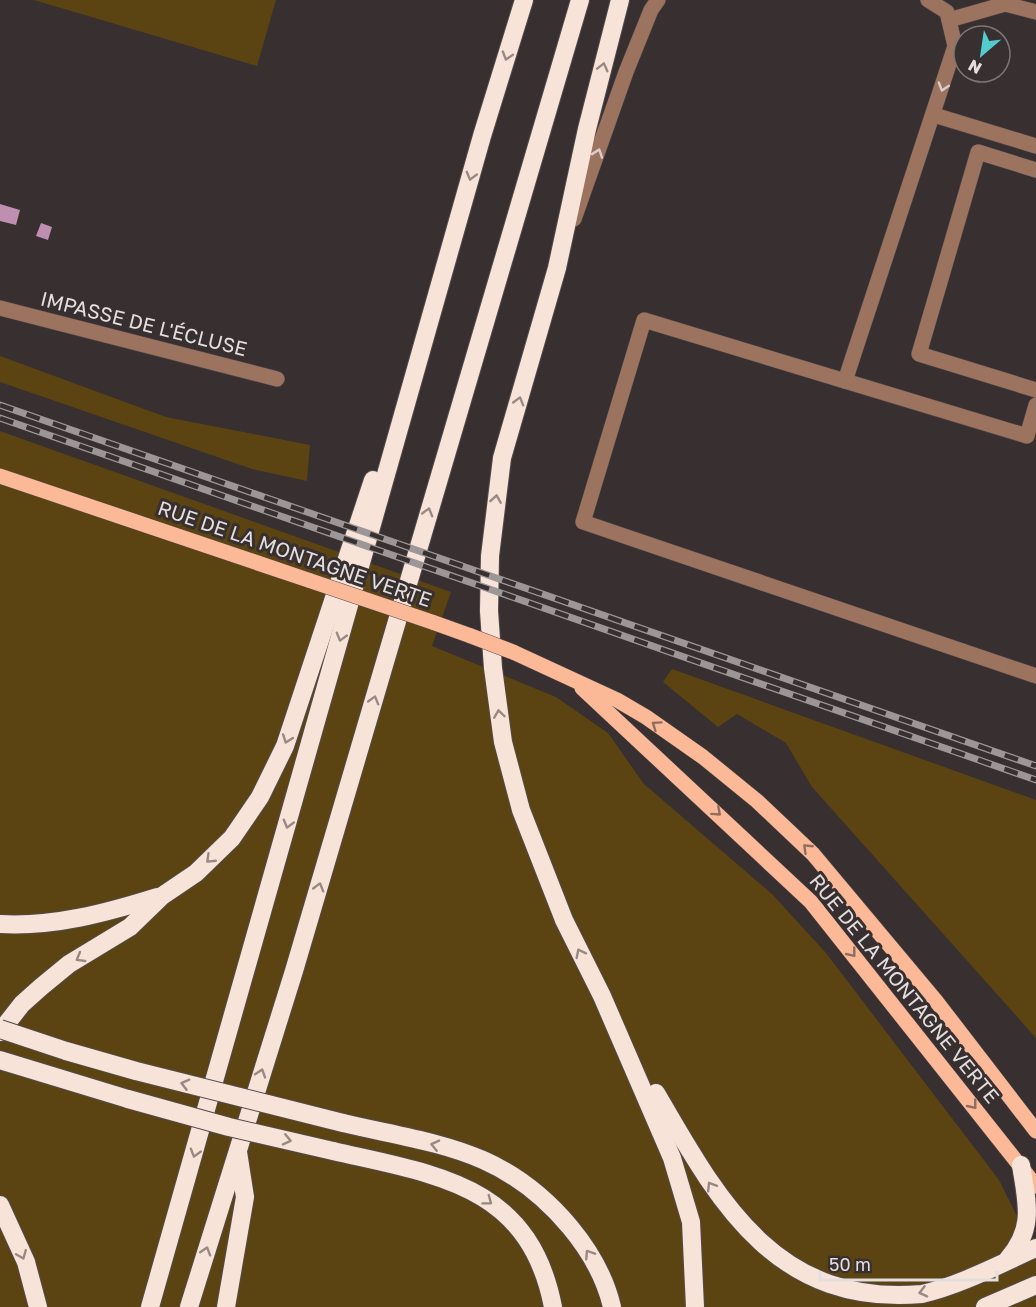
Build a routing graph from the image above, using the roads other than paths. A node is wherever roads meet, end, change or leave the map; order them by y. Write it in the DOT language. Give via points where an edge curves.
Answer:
graph roads {
  1 [pos="525,0"];
  2 [pos="580,0"];
  3 [pos="620,0"];
  4 [pos="658,0"];
  5 [pos="928,0"];
  6 [pos="1036,12"];
  7 [pos="949,20"];
  8 [pos="934,114"];
  9 [pos="1036,146"];
  10 [pos="1036,170"];
  11 [pos="460,217"];
  12 [pos="557,268"];
  13 [pos="0,308"];
  14 [pos="277,379"];
  15 [pos="845,381"];
  16 [pos="1036,390"];
  17 [pos="1036,405"];
  18 [pos="0,476"];
  19 [pos="1036,676"];
  20 [pos="573,680"];
  21 [pos="162,896"];
  22 [pos="0,924"];
  23 [pos="606,1006"];
  24 [pos="0,1031"];
  25 [pos="0,1060"];
  26 [pos="1036,1131"];
  27 [pos="237,1149"];
  28 [pos="1021,1165"];
  29 [pos="1036,1186"];
  30 [pos="0,1205"];
  31 [pos="1036,1248"];
  32 [pos="1008,1259"];
  33 [pos="1036,1285"];
  34 [pos="38,1307"];
  35 [pos="150,1307"];
  36 [pos="189,1307"];
  37 [pos="226,1307"];
  38 [pos="553,1307"];
  39 [pos="612,1307"];
  40 [pos="694,1307"];
  41 [pos="985,1307"];
  1 -- 11 [label="highway, one-way"];
  27 -- 2 [label="highway, one-way" via="294,971"];
  12 -- 3 [label="highway, one-way"];
  12 -- 4 [label="street, one-way" via="626,72"];
  5 -- 7 [label="street" via="947,12"];
  6 -- 7 [label="street" via="1005,4"];
  7 -- 8 [label="street, one-way" via="955,46"];
  8 -- 9 [label="street"];
  8 -- 15 [label="street"];
  10 -- 16 [label="street" via="978,152 918,354"];
  11 -- 21 [label="highway, one-way" via="285,746 260,797 232,838 196,873"];
  11 -- 35 [label="highway, one-way"];
  23 -- 12 [label="highway, one-way" via="564,920 521,810 503,742 491,645 490,556 502,458"];
  13 -- 14 [label="street, IMPASSE DE L'ÉCLUSE"];
  15 -- 17 [label="street" via="1027,436"];
  15 -- 19 [label="street" via="644,320 583,522"];
  18 -- 20 [label="main road, RUE DE LA MONTAGNE VERTE, bridge" via="432,622 513,651"];
  26 -- 20 [label="main road, RUE DE LA MONTAGNE VERTE, one-way" via="936,1001 813,854 703,757 646,717"];
  20 -- 28 [label="main road, RUE DE LA MONTAGNE VERTE, one-way" via="811,902"];
  21 -- 22 [label="highway" via="63,921"];
  21 -- 24 [label="highway, one-way" via="130,927 69,964 41,987"];
  32 -- 23 [label="highway, one-way" via="922,1294 886,1298 826,1291 773,1264 751,1244 710,1186"];
  23 -- 40 [label="highway" via="655,1114 684,1194 691,1222"];
  39 -- 24 [label="highway, one-way, bridge" via="597,1266 556,1211 512,1173 468,1153 136,1071"];
  25 -- 38 [label="highway, one-way, bridge" via="229,1127 436,1175 462,1185 492,1203 530,1243 543,1267"];
  36 -- 27 [label="highway, one-way"];
  27 -- 37 [label="highway" via="245,1197"];
  28 -- 29 [label="main road, RUE DE LA MONTAGNE VERTE"];
  28 -- 32 [label="highway" via="1027,1223 1021,1242"];
  30 -- 34 [label="highway, one-way" via="26,1262"];
  31 -- 32 [label="highway"];
  33 -- 41 [label="highway"];
}
